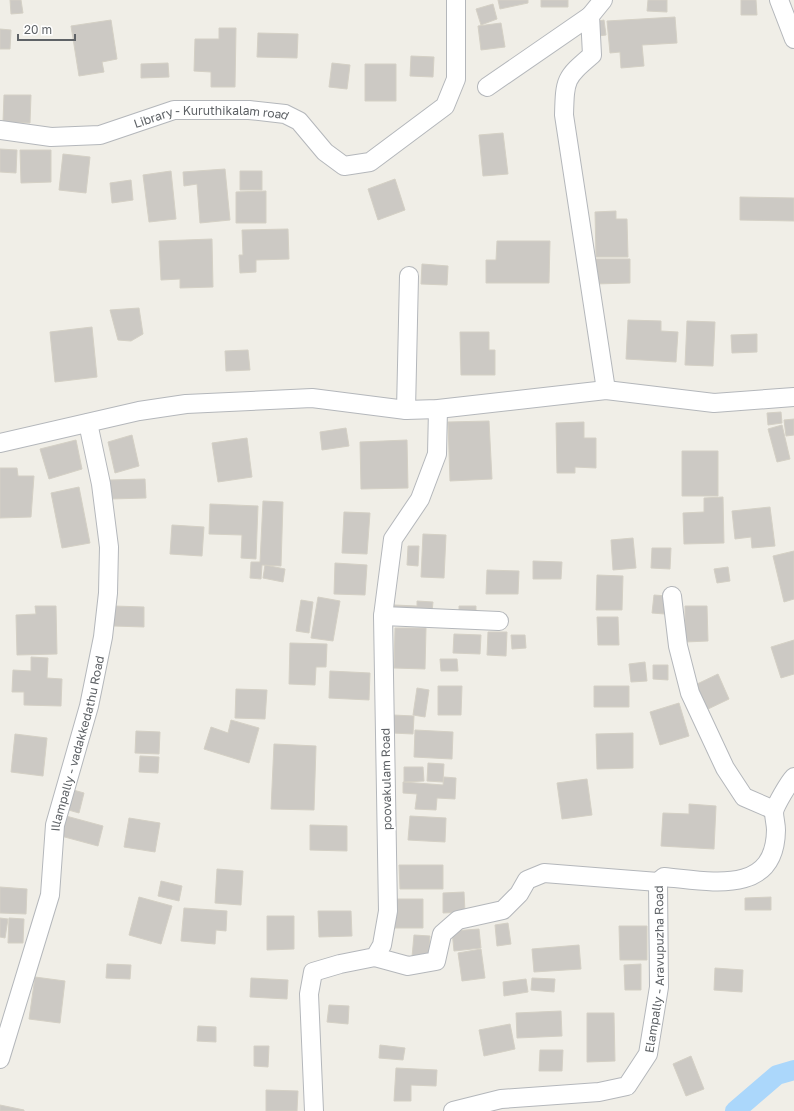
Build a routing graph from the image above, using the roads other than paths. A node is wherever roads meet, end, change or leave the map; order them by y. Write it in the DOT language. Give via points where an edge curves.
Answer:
graph roads {
  1 [pos="456,0"];
  2 [pos="603,0"];
  3 [pos="779,0"];
  4 [pos="590,16"];
  5 [pos="794,39"];
  6 [pos="487,87"];
  7 [pos="0,130"];
  8 [pos="409,276"];
  9 [pos="606,390"];
  10 [pos="794,397"];
  11 [pos="438,409"];
  12 [pos="406,410"];
  13 [pos="88,423"];
  14 [pos="0,443"];
  15 [pos="672,596"];
  16 [pos="383,616"];
  17 [pos="499,621"];
  18 [pos="794,777"];
  19 [pos="774,810"];
  20 [pos="658,882"];
  21 [pos="374,957"];
  22 [pos="0,1059"];
  23 [pos="314,1111"];
  24 [pos="452,1111"];
  1 -- 7 [label="street, Library - Kuruthikalam road" via="456,79 445,106 370,162 344,166 325,152 299,121 285,114 249,110 174,110 100,135 51,137"];
  2 -- 4 [label="street"];
  3 -- 5 [label="street"];
  4 -- 6 [label="street"];
  4 -- 9 [label="street" via="592,55 571,73 567,82 564,115"];
  8 -- 12 [label="street"];
  9 -- 10 [label="street" via="714,403"];
  9 -- 11 [label="street"];
  11 -- 12 [label="street"];
  11 -- 16 [label="street, poovakulam Road" via="437,454 420,499 392,539"];
  12 -- 13 [label="street" via="312,398 186,404 140,410"];
  13 -- 14 [label="street"];
  13 -- 22 [label="street, Illampally - vadakkedathu Road" via="101,484 109,547 108,593 103,637 98,672 55,825 50,894"];
  15 -- 19 [label="street" via="678,646 690,693 725,768 744,797"];
  16 -- 17 [label="street"];
  16 -- 21 [label="street, poovakulam Road" via="388,911 382,945"];
  18 -- 19 [label="street"];
  19 -- 20 [label="street, Elampally - Aravupuzha Road" via="776,831 772,859 754,876 736,881 664,876"];
  20 -- 21 [label="street" via="544,873 527,880 519,894 503,910 458,920 442,934 436,961 408,966"];
  20 -- 24 [label="street, Elampally - Aravupuzha Road" via="659,987 648,1054 627,1086 599,1092 501,1099"];
  21 -- 23 [label="street" via="313,972 309,994"];
}
